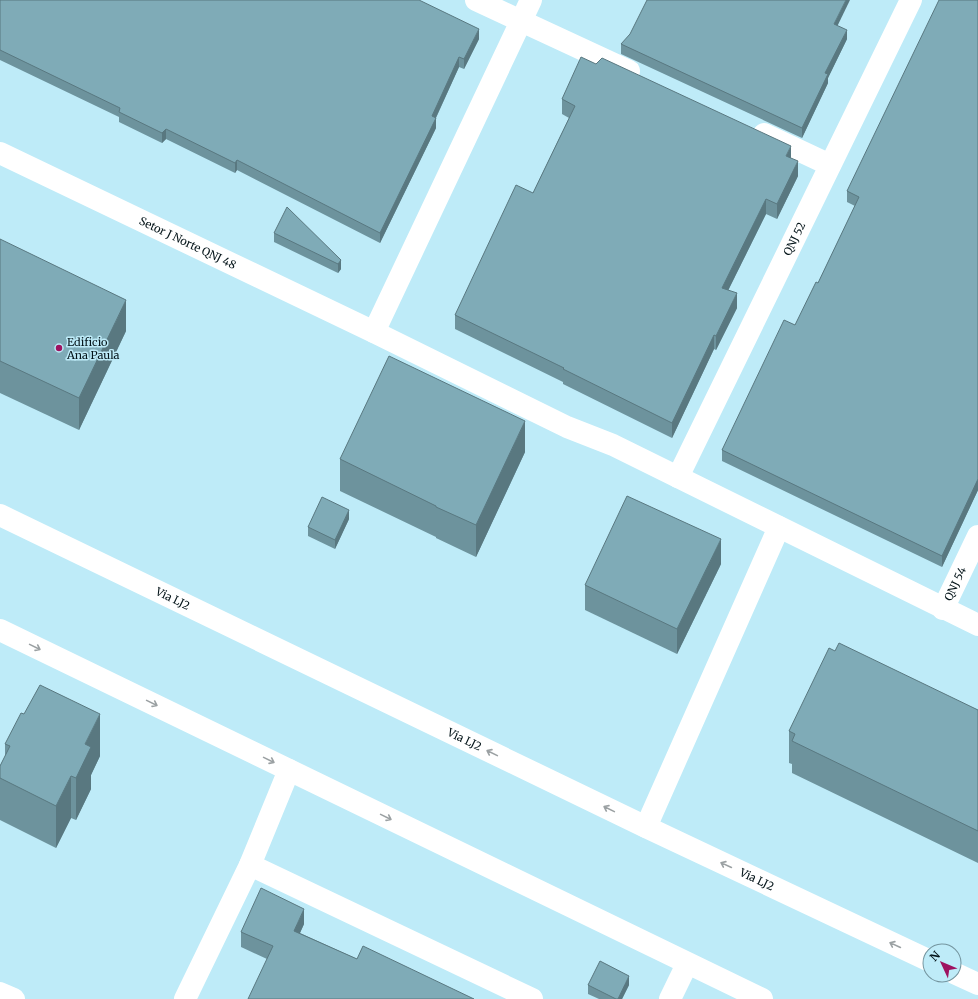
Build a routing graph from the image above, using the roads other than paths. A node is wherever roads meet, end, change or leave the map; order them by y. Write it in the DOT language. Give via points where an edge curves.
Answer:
graph roads {
  1 [pos="476,0"];
  2 [pos="531,0"];
  3 [pos="911,0"];
  4 [pos="520,21"];
  5 [pos="650,81"];
  6 [pos="743,124"];
  7 [pos="0,153"];
  8 [pos="830,165"];
  9 [pos="374,332"];
  10 [pos="678,477"];
  11 [pos="0,515"];
  12 [pos="779,527"];
  13 [pos="978,536"];
  14 [pos="943,609"];
  15 [pos="978,625"];
  16 [pos="0,630"];
  17 [pos="289,770"];
  18 [pos="646,827"];
  19 [pos="250,865"];
  20 [pos="922,957"];
  21 [pos="687,964"];
  22 [pos="962,977"];
  23 [pos="978,984"];
  24 [pos="0,992"];
  25 [pos="14,999"];
  26 [pos="185,999"];
  27 [pos="532,999"];
  28 [pos="670,999"];
  29 [pos="762,999"];
  1 -- 4 [label="street"];
  2 -- 4 [label="street"];
  3 -- 8 [label="street, QNJ 52"];
  4 -- 5 [label="street"];
  4 -- 9 [label="street"];
  6 -- 8 [label="street"];
  7 -- 9 [label="street, Setor J Norte QNJ 48"];
  8 -- 10 [label="street, QNJ 52"];
  9 -- 10 [label="street, Setor J Norte QNJ 48" via="567,427 613,445"];
  10 -- 12 [label="street, Setor J Norte QNJ 48"];
  18 -- 11 [label="street, Via LJ2, one-way"];
  12 -- 14 [label="street, Setor J Norte QNJ 48"];
  12 -- 18 [label="street"];
  13 -- 14 [label="street, QNJ 54"];
  14 -- 15 [label="street, Setor J Norte QNJ 48"];
  16 -- 17 [label="street, one-way"];
  17 -- 19 [label="street"];
  17 -- 21 [label="street, one-way"];
  20 -- 18 [label="street, Via LJ2, one-way"];
  19 -- 26 [label="street"];
  19 -- 27 [label="street"];
  21 -- 28 [label="street"];
  21 -- 29 [label="street"];
  22 -- 23 [label="street"];
  24 -- 25 [label="street"];
}
